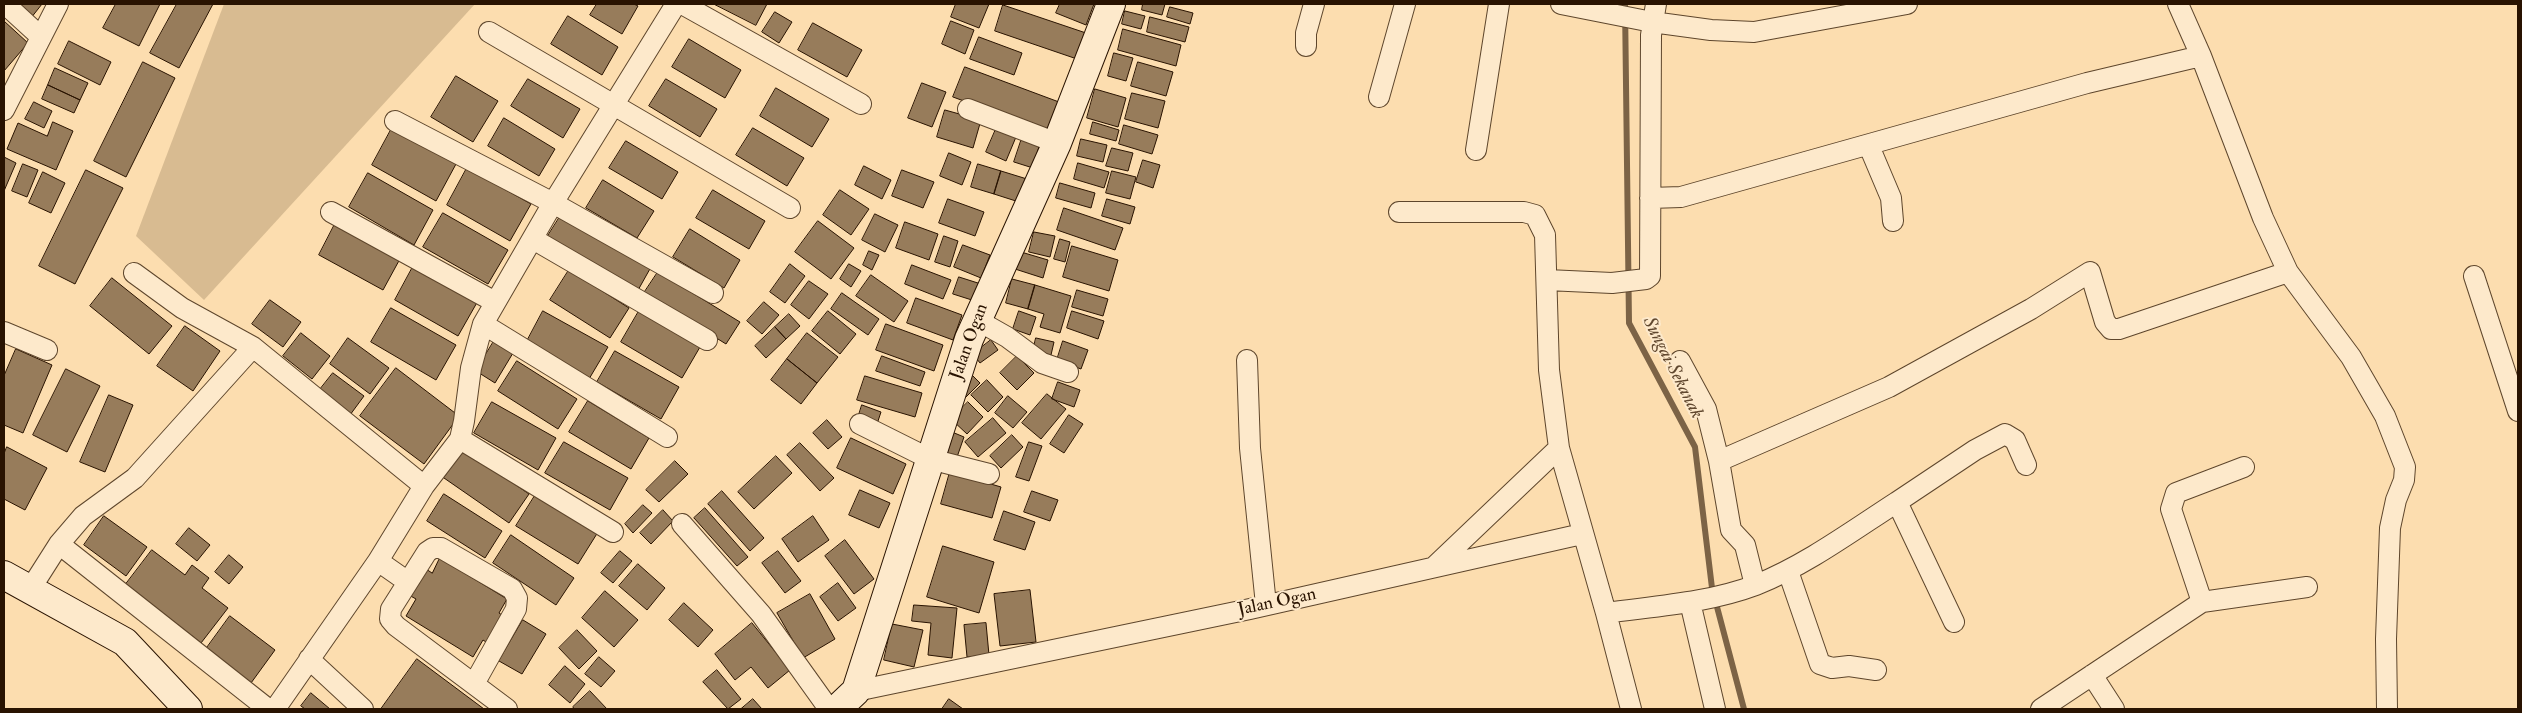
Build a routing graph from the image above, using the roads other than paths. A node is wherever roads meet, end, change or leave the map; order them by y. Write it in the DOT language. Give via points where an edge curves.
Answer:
graph roads {
  1 [pos="5,4"];
  2 [pos="58,4"];
  3 [pos="676,4"];
  4 [pos="682,4"];
  5 [pos="1111,4"];
  6 [pos="1314,4"];
  7 [pos="1405,4"];
  8 [pos="1499,4"];
  9 [pos="1561,4"];
  10 [pos="1907,4"];
  11 [pos="2178,4"];
  12 [pos="1651,15"];
  13 [pos="489,32"];
  14 [pos="41,37"];
  15 [pos="1306,46"];
  16 [pos="2201,56"];
  17 [pos="1379,97"];
  18 [pos="5,102"];
  19 [pos="862,104"];
  20 [pos="614,106"];
  21 [pos="968,108"];
  22 [pos="395,121"];
  23 [pos="1057,142"];
  24 [pos="1869,146"];
  25 [pos="1476,150"];
  26 [pos="1650,198"];
  27 [pos="553,203"];
  28 [pos="790,208"];
  29 [pos="331,212"];
  30 [pos="1399,212"];
  31 [pos="1893,222"];
  32 [pos="533,239"];
  33 [pos="134,272"];
  34 [pos="2288,272"];
  35 [pos="2474,276"];
  36 [pos="1547,280"];
  37 [pos="713,292"];
  38 [pos="495,302"];
  39 [pos="977,320"];
  40 [pos="483,324"];
  41 [pos="4,332"];
  42 [pos="707,340"];
  43 [pos="253,347"];
  44 [pos="47,350"];
  45 [pos="1247,360"];
  46 [pos="1680,360"];
  47 [pos="1068,372"];
  48 [pos="2518,411"];
  49 [pos="860,424"];
  50 [pos="668,437"];
  51 [pos="460,439"];
  52 [pos="1559,448"];
  53 [pos="930,459"];
  54 [pos="1719,461"];
  55 [pos="2026,465"];
  56 [pos="2244,467"];
  57 [pos="989,474"];
  58 [pos="424,486"];
  59 [pos="1897,502"];
  60 [pos="682,524"];
  61 [pos="613,532"];
  62 [pos="1582,534"];
  63 [pos="59,544"];
  64 [pos="378,562"];
  65 [pos="1434,567"];
  66 [pos="1788,571"];
  67 [pos="4,575"];
  68 [pos="408,582"];
  69 [pos="1755,585"];
  70 [pos="2307,587"];
  71 [pos="30,588"];
  72 [pos="1697,601"];
  73 [pos="2202,602"];
  74 [pos="1266,605"];
  75 [pos="1606,612"];
  76 [pos="1954,622"];
  77 [pos="309,660"];
  78 [pos="1876,670"];
  79 [pos="2092,675"];
  80 [pos="474,684"];
  81 [pos="846,700"];
  82 [pos="188,709"];
  83 [pos="268,709"];
  84 [pos="275,709"];
  85 [pos="363,709"];
  86 [pos="507,709"];
  87 [pos="829,709"];
  88 [pos="1631,709"];
  89 [pos="1715,709"];
  90 [pos="2041,709"];
  91 [pos="2114,709"];
  92 [pos="2387,709"];
  1 -- 14 [label="street"];
  2 -- 14 [label="street"];
  3 -- 20 [label="street"];
  4 -- 19 [label="street"];
  5 -- 23 [label="main road, Jalan Ogan"];
  6 -- 15 [label="street"];
  7 -- 17 [label="street"];
  8 -- 25 [label="street"];
  9 -- 12 [label="street"];
  10 -- 12 [label="street" via="1754,32 1711,30"];
  11 -- 16 [label="street"];
  12 -- 26 [label="street"];
  13 -- 20 [label="street"];
  14 -- 18 [label="street"];
  16 -- 24 [label="street" via="2087,83"];
  16 -- 34 [label="street" via="2263,218"];
  20 -- 27 [label="street"];
  20 -- 28 [label="street"];
  21 -- 23 [label="street"];
  22 -- 27 [label="street"];
  23 -- 39 [label="main road, Jalan Ogan"];
  24 -- 26 [label="street" via="1681,197"];
  24 -- 31 [label="street" via="1892,198"];
  26 -- 36 [label="street" via="1650,272 1646,279 1612,283"];
  27 -- 32 [label="street"];
  27 -- 37 [label="street"];
  29 -- 38 [label="street"];
  30 -- 36 [label="street" via="1524,212 1535,216 1545,235"];
  32 -- 38 [label="street"];
  32 -- 42 [label="street"];
  33 -- 43 [label="street" via="182,308"];
  34 -- 54 [label="street" via="2119,329 2111,329 2105,322 2090,272 2031,309 1889,387"];
  34 -- 92 [label="street" via="2351,357 2385,416 2405,467 2390,528"];
  35 -- 48 [label="street"];
  36 -- 52 [label="street" via="1549,370"];
  38 -- 40 [label="street"];
  39 -- 47 [label="street" via="1042,363"];
  39 -- 53 [label="main road, Jalan Ogan"];
  40 -- 50 [label="street"];
  40 -- 51 [label="street" via="471,368"];
  41 -- 44 [label="street"];
  43 -- 58 [label="street"];
  43 -- 63 [label="street" via="135,478 83,516"];
  45 -- 74 [label="street" via="1250,448"];
  46 -- 54 [label="street" via="1706,409"];
  49 -- 53 [label="street"];
  51 -- 58 [label="street"];
  51 -- 61 [label="street"];
  52 -- 62 [label="street"];
  52 -- 65 [label="street"];
  53 -- 57 [label="street"];
  53 -- 81 [label="main road, Jalan Ogan"];
  54 -- 69 [label="street" via="1731,530 1745,545"];
  55 -- 59 [label="street" via="2015,440 2005,434"];
  56 -- 73 [label="street" via="2176,493 2173,499 2171,509"];
  58 -- 64 [label="street"];
  59 -- 66 [label="street"];
  59 -- 76 [label="street"];
  60 -- 87 [label="street" via="760,614"];
  62 -- 65 [label="street, Jalan Ogan"];
  62 -- 75 [label="street"];
  63 -- 71 [label="street"];
  63 -- 83 [label="street"];
  64 -- 68 [label="street"];
  64 -- 77 [label="street"];
  65 -- 74 [label="street, Jalan Ogan"];
  66 -- 69 [label="street"];
  66 -- 78 [label="street" via="1820,664 1832,668 1849,666"];
  67 -- 71 [label="main road"];
  68 -- 80 [label="street" via="391,608 390,619"];
  68 -- 80 [label="street" via="427,552 441,548 512,589 517,598 516,609"];
  69 -- 72 [label="street"];
  70 -- 73 [label="street"];
  71 -- 82 [label="main road" via="125,642"];
  72 -- 75 [label="street"];
  72 -- 89 [label="street"];
  73 -- 79 [label="street"];
  74 -- 81 [label="street, Jalan Ogan"];
  75 -- 88 [label="street"];
  77 -- 84 [label="street"];
  77 -- 85 [label="street"];
  79 -- 90 [label="street"];
  79 -- 91 [label="street"];
  80 -- 86 [label="street"];
}
